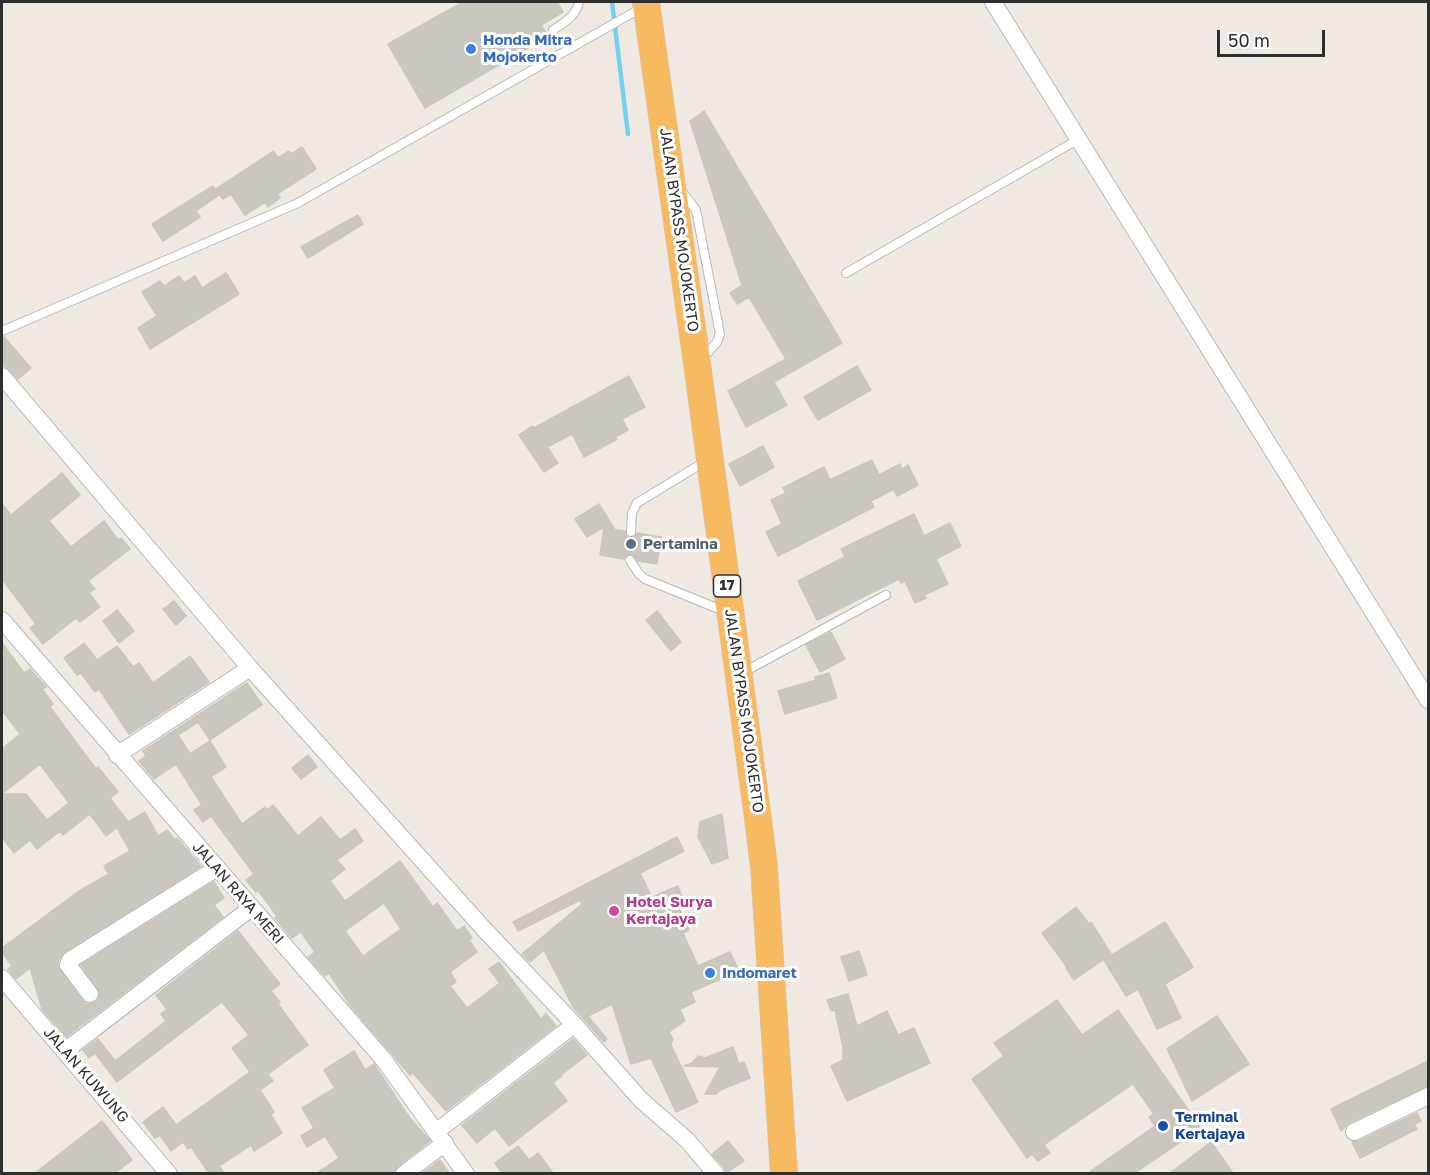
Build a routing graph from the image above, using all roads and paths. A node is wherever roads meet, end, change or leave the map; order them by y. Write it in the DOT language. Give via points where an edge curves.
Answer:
graph roads {
  1 [pos="579,2"];
  2 [pos="993,2"];
  3 [pos="646,3"];
  4 [pos="553,30"];
  5 [pos="1079,139"];
  6 [pos="846,273"];
  7 [pos="2,331"];
  8 [pos="2,376"];
  9 [pos="710,459"];
  10 [pos="631,532"];
  11 [pos="630,560"];
  12 [pos="886,595"];
  13 [pos="730,613"];
  14 [pos="2,620"];
  15 [pos="250,668"];
  16 [pos="739,675"];
  17 [pos="1428,700"];
  18 [pos="117,755"];
  19 [pos="217,868"];
  20 [pos="251,908"];
  21 [pos="2,978"];
  22 [pos="90,994"];
  23 [pos="566,1031"];
  24 [pos="65,1051"];
  25 [pos="1428,1096"];
  26 [pos="1354,1132"];
  27 [pos="440,1138"];
  28 [pos="169,1173"];
  29 [pos="404,1173"];
  30 [pos="466,1173"];
  31 [pos="716,1173"];
  32 [pos="784,1173"];
  1 -- 4 [label="lane" via="574,14"];
  2 -- 5 [label="street"];
  3 -- 7 [label="lane" via="298,203"];
  3 -- 9 [label="highway, JALAN BYPASS MOJOKERTO / 17"];
  5 -- 6 [label="lane"];
  5 -- 17 [label="street"];
  8 -- 15 [label="street"];
  9 -- 10 [label="lane" via="637,503"];
  9 -- 13 [label="highway, JALAN BYPASS MOJOKERTO / 17"];
  11 -- 13 [label="lane" via="645,579"];
  12 -- 16 [label="lane"];
  13 -- 16 [label="highway, JALAN BYPASS MOJOKERTO / 17"];
  14 -- 18 [label="street, JALAN RAYA MERI"];
  15 -- 18 [label="street"];
  15 -- 31 [label="street" via="641,1100 687,1140"];
  16 -- 32 [label="highway, JALAN BYPASS MOJOKERTO / 17" via="764,867"];
  18 -- 19 [label="street, JALAN RAYA MERI"];
  19 -- 20 [label="street, JALAN RAYA MERI"];
  19 -- 22 [label="street" via="70,960 68,965"];
  20 -- 24 [label="street"];
  20 -- 27 [label="street, JALAN RAYA MERI" via="384,1060"];
  21 -- 24 [label="street, JALAN KUWUNG"];
  23 -- 27 [label="street"];
  24 -- 28 [label="street, JALAN KUWUNG"];
  25 -- 26 [label="street"];
  27 -- 29 [label="street"];
  27 -- 30 [label="street, JALAN RAYA MERI"];
}
